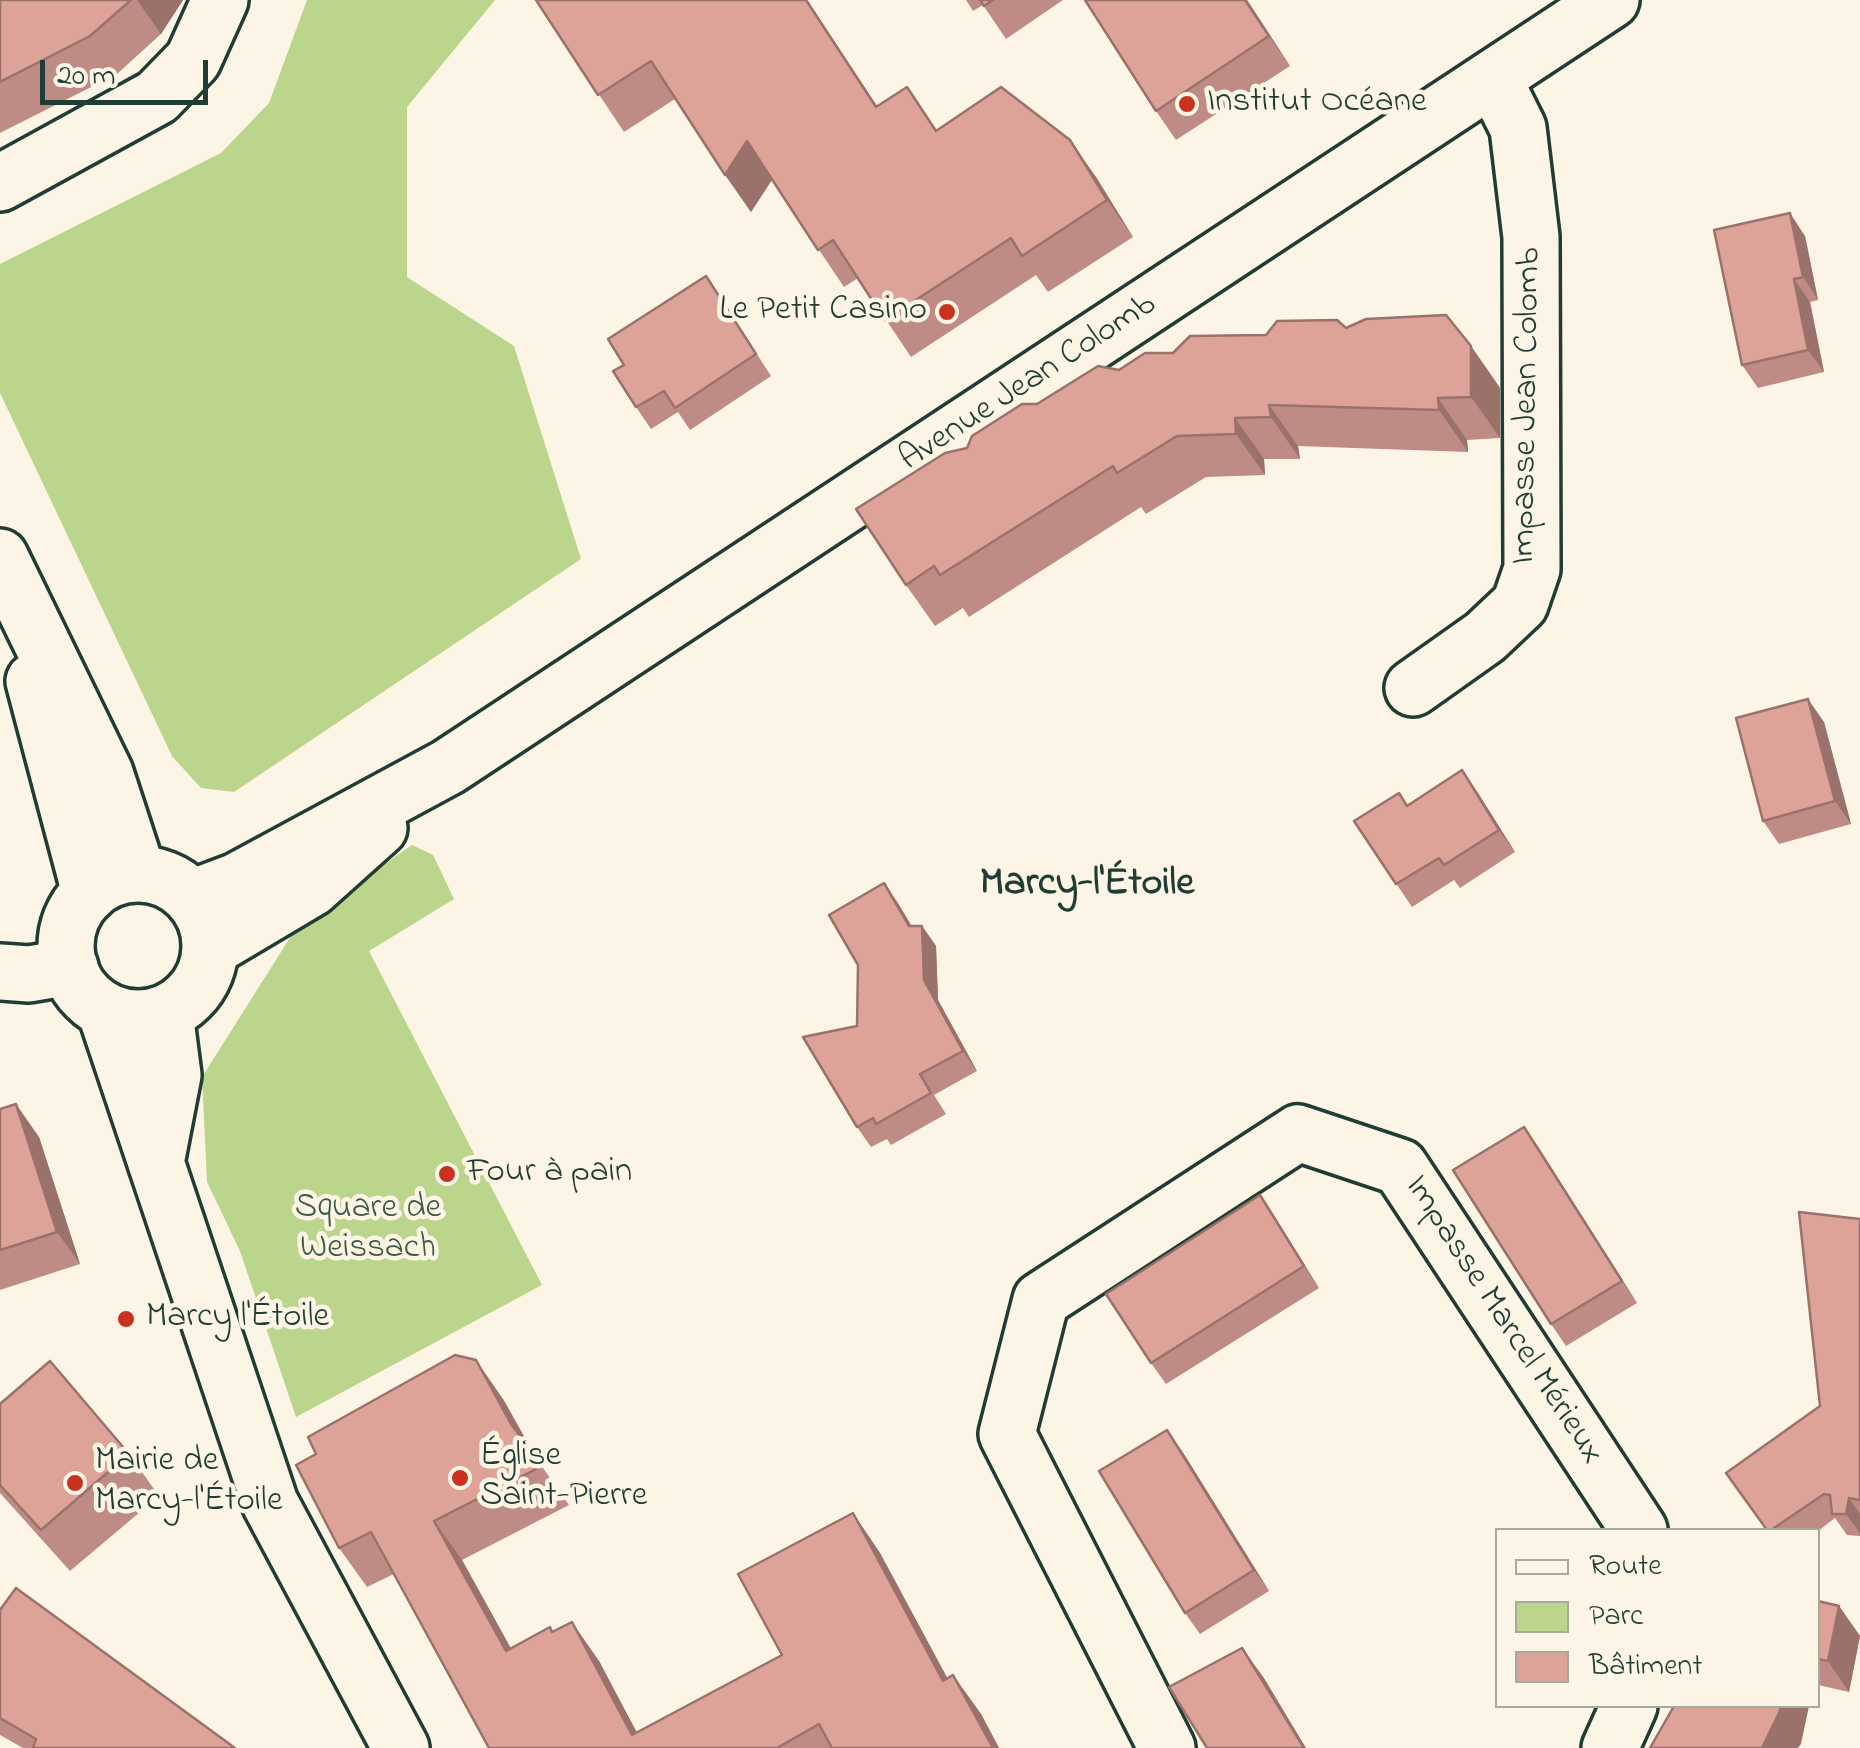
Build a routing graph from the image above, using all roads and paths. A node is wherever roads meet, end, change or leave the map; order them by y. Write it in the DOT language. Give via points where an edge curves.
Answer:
graph roads {
  1 [pos="220,0"];
  2 [pos="1611,0"];
  3 [pos="1493,78"];
  4 [pos="0,183"];
  5 [pos="4,569"];
  6 [pos="1413,688"];
  7 [pos="448,767"];
  8 [pos="114,884"];
  9 [pos="192,898"];
  10 [pos="211,948"];
  11 [pos="70,967"];
  12 [pos="0,972"];
  13 [pos="105,1010"];
  14 [pos="165,1013"];
  15 [pos="156,1163"];
  16 [pos="1639,1528"];
  17 [pos="1628,1708"];
  18 [pos="401,1748"];
  19 [pos="1167,1748"];
  20 [pos="1610,1748"];
  1 -- 4 [label="street" via="193,60 157,97"];
  2 -- 3 [label="street, Avenue Jean Colomb"];
  3 -- 6 [label="street, Impasse Jean Colomb" via="1518,128 1532,237 1532,568 1520,604"];
  3 -- 7 [label="street, Avenue Jean Colomb"];
  5 -- 8 [label="street" via="105,773"];
  7 -- 9 [label="street, Avenue Jean Colomb"];
  7 -- 10 [label="street, Avenue Jean Colomb" via="312,888"];
  8 -- 9 [label="street" via="176,885"];
  8 -- 11 [label="street" via="69,926"];
  9 -- 10 [label="street"];
  10 -- 14 [label="street" via="198,987"];
  11 -- 12 [label="street"];
  11 -- 13 [label="street" via="77,984"];
  13 -- 14 [label="street" via="145,1018"];
  13 -- 15 [label="street"];
  14 -- 15 [label="street" via="173,1075"];
  15 -- 18 [label="street" via="270,1502"];
  16 -- 19 [label="street, Impasse Marcel Mérieux" via="1400,1167 1298,1133 1040,1300 1007,1434"];
  17 -- 20 [label="street"];
}
